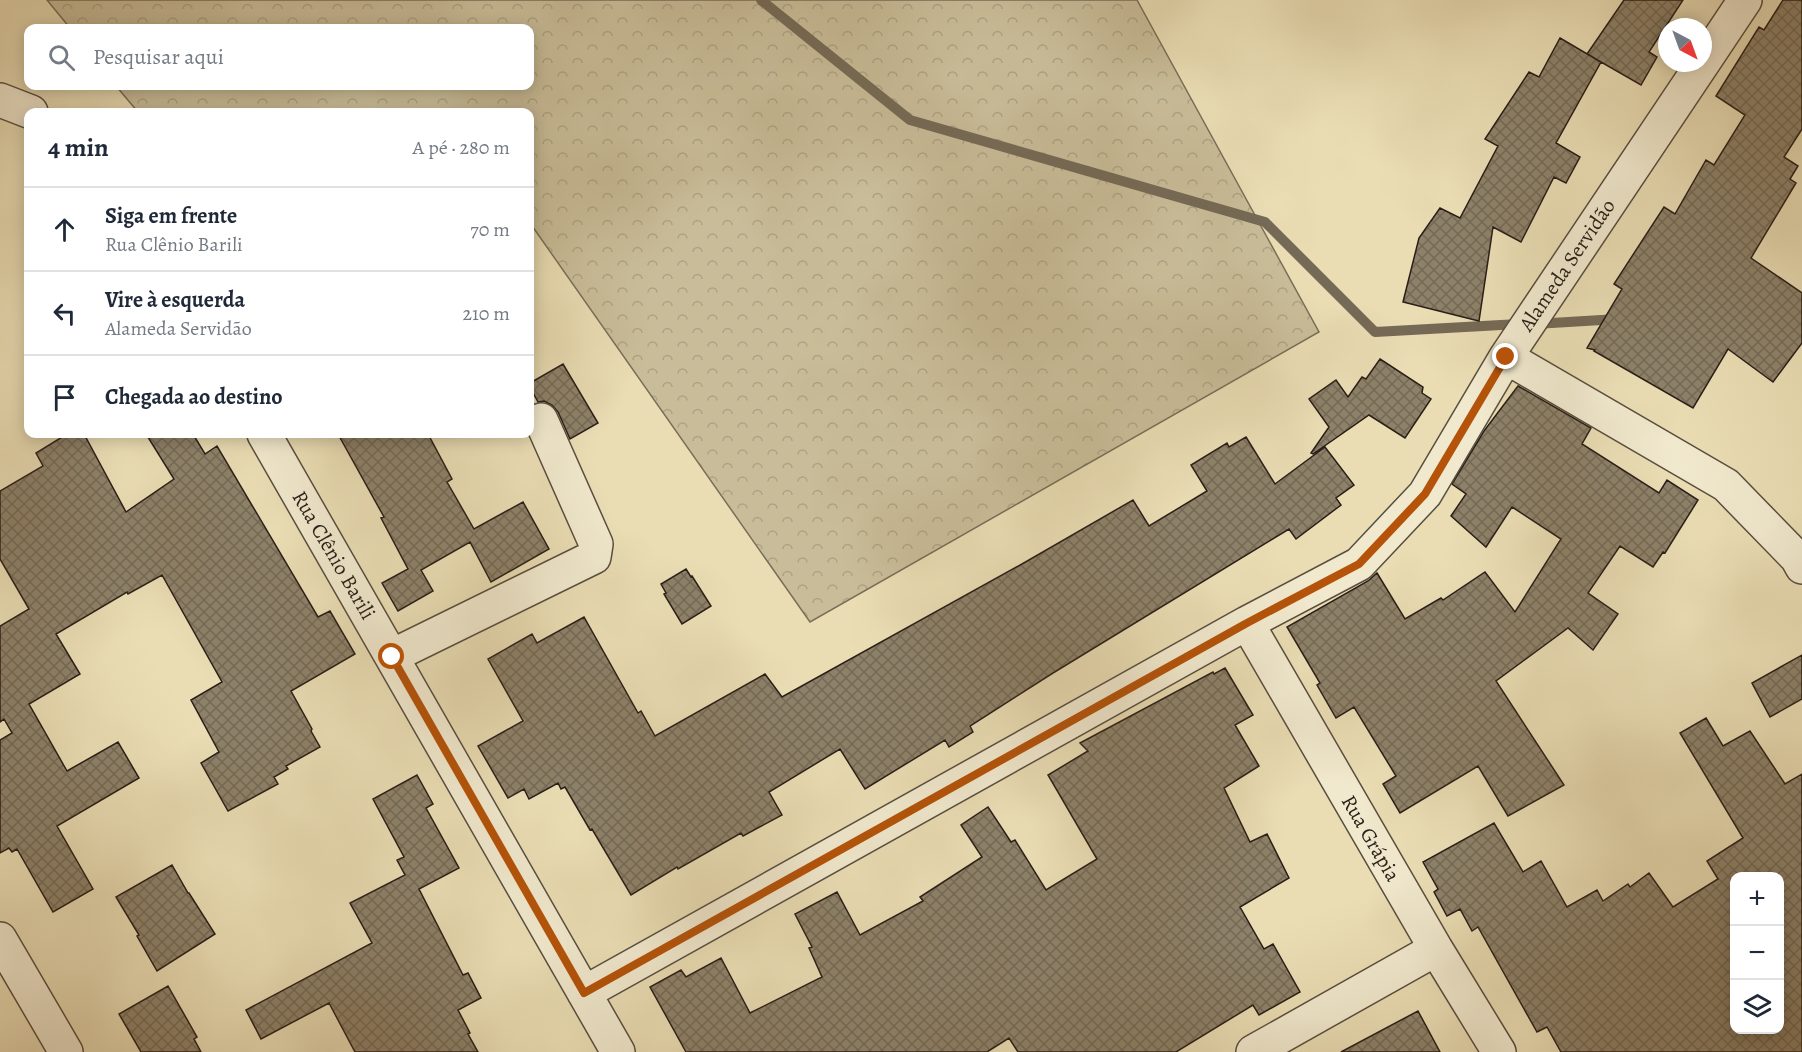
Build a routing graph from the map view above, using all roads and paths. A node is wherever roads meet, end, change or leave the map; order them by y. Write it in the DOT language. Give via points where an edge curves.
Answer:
graph roads {
  1 [pos="1745,0"];
  2 [pos="1712,50"];
  3 [pos="1697,72"];
  4 [pos="0,100"];
  5 [pos="24,109"];
  6 [pos="1506,357"];
  7 [pos="541,420"];
  8 [pos="266,438"];
  9 [pos="1802,567"];
  10 [pos="1247,623"];
  11 [pos="392,657"];
  12 [pos="0,939"];
  13 [pos="1436,949"];
  14 [pos="584,993"];
  15 [pos="66,1052"];
  16 [pos="618,1052"];
  17 [pos="1253,1052"];
  18 [pos="1499,1052"];
  1 -- 2 [label="street, Alameda Servidão"];
  3 -- 6 [label="street, Alameda Servidão"];
  4 -- 5 [label="street"];
  6 -- 9 [label="street" via="1726,485"];
  6 -- 10 [label="street, Alameda Servidão" via="1425,494 1359,564"];
  7 -- 11 [label="street" via="596,544 594,557"];
  8 -- 11 [label="street, Rua Clênio Barili"];
  10 -- 13 [label="street, Rua Grápia"];
  10 -- 14 [label="street, Alameda Servidão"];
  11 -- 14 [label="street, Rua Clênio Barili"];
  12 -- 15 [label="street"];
  13 -- 17 [label="street"];
  13 -- 18 [label="street, Rua Grápia"];
  14 -- 16 [label="street, Rua Clênio Barili"];
}
